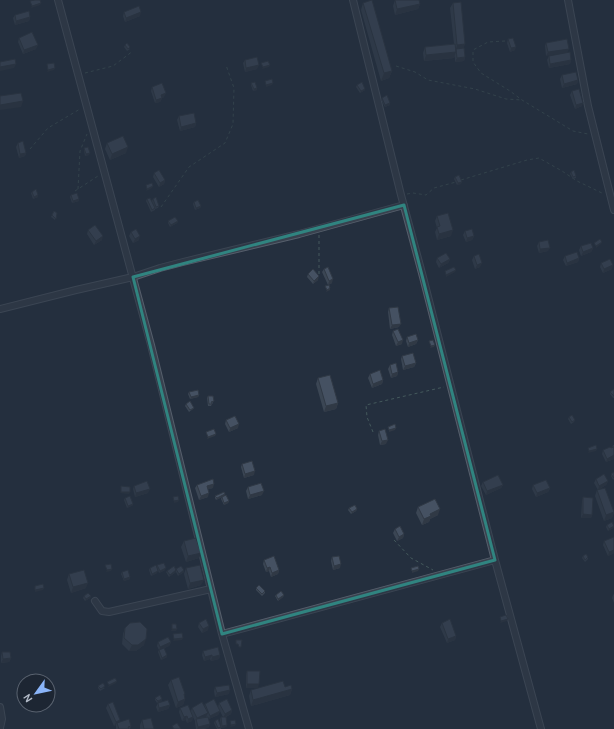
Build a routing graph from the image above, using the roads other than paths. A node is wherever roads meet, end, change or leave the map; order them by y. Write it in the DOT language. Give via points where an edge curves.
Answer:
graph roads {
  1 [pos="58,0"];
  2 [pos="353,0"];
  3 [pos="568,0"];
  4 [pos="404,206"];
  5 [pos="614,209"];
  6 [pos="133,277"];
  7 [pos="0,310"];
  8 [pos="495,560"];
  9 [pos="211,589"];
  10 [pos="95,601"];
  11 [pos="222,634"];
  12 [pos="0,707"];
  13 [pos="0,728"];
  14 [pos="249,729"];
  15 [pos="541,729"];
  1 -- 6 [label="street"];
  2 -- 4 [label="street"];
  3 -- 5 [label="street" via="586,99"];
  4 -- 6 [label="street"];
  4 -- 8 [label="street"];
  6 -- 7 [label="street"];
  6 -- 9 [label="street"];
  8 -- 11 [label="street"];
  8 -- 15 [label="street"];
  9 -- 10 [label="street" via="109,612 102,611"];
  9 -- 11 [label="street"];
  11 -- 14 [label="street"];
  12 -- 13 [label="street"];
}
